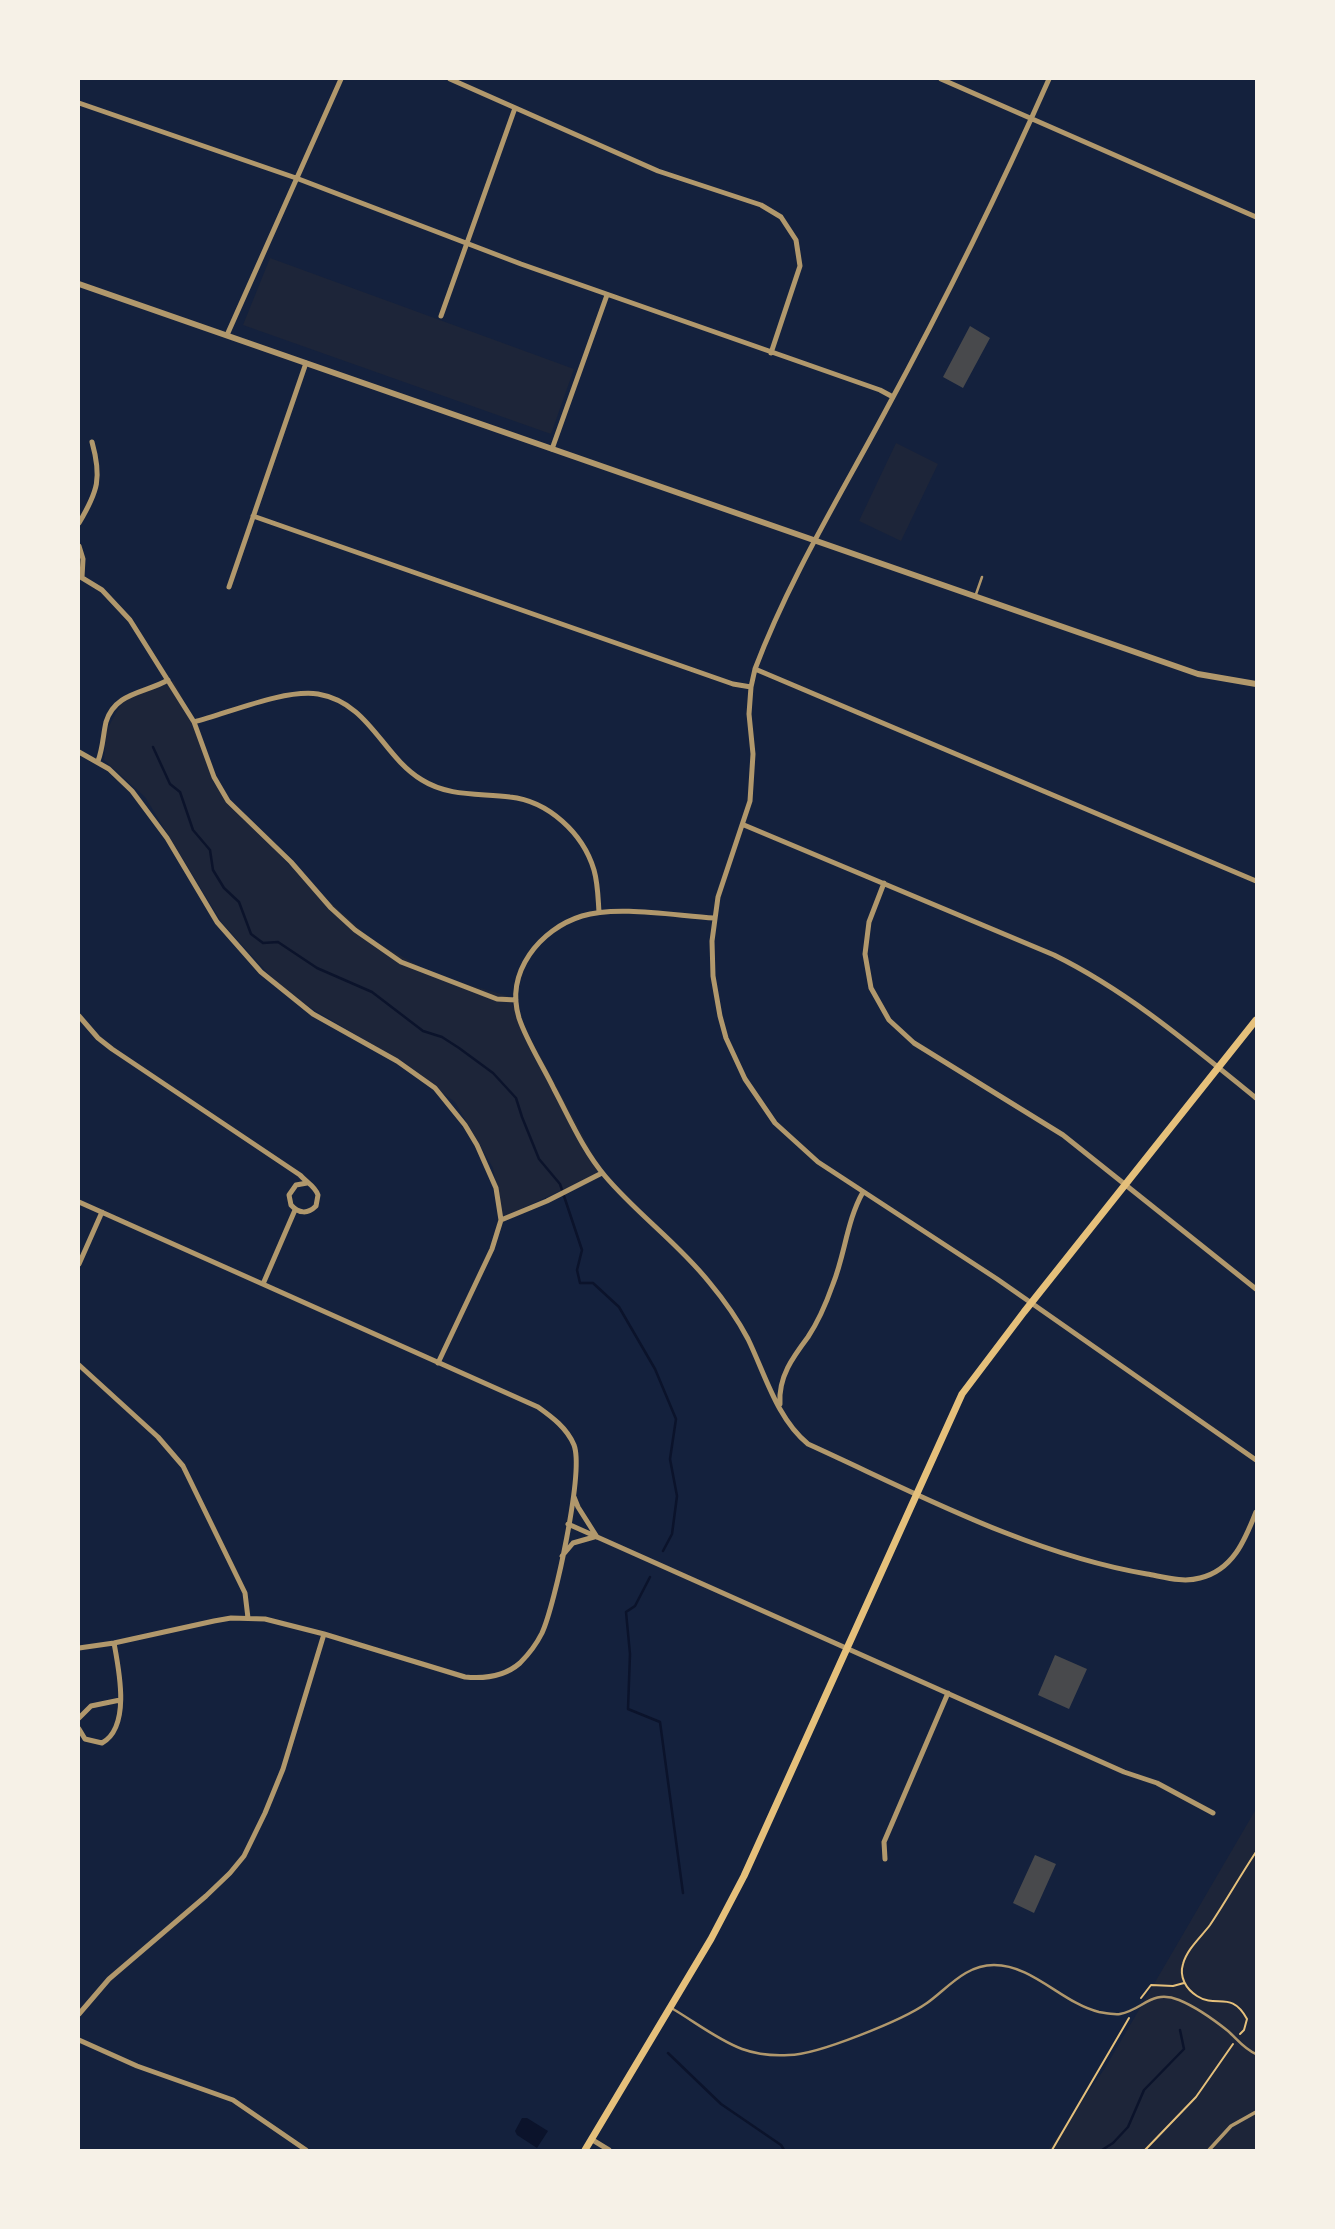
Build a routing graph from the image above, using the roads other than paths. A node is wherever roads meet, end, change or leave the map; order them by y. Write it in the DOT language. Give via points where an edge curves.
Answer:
graph roads {
  1 [pos="341,79"];
  2 [pos="450,79"];
  3 [pos="941,79"];
  4 [pos="1049,79"];
  5 [pos="79,103"];
  6 [pos="515,108"];
  7 [pos="1032,118"];
  8 [pos="296,178"];
  9 [pos="1256,217"];
  10 [pos="466,244"];
  11 [pos="79,284"];
  12 [pos="607,295"];
  13 [pos="440,316"];
  14 [pos="227,335"];
  15 [pos="771,353"];
  16 [pos="306,363"];
  17 [pos="893,397"];
  18 [pos="92,442"];
  19 [pos="552,449"];
  20 [pos="253,516"];
  21 [pos="79,523"];
  22 [pos="815,541"];
  23 [pos="79,546"];
  24 [pos="80,576"];
  25 [pos="982,577"];
  26 [pos="229,587"];
  27 [pos="975,597"];
  28 [pos="755,668"];
  29 [pos="168,680"];
  30 [pos="1256,684"];
  31 [pos="751,687"];
  32 [pos="194,722"];
  33 [pos="79,752"];
  34 [pos="98,761"];
  35 [pos="744,824"];
  36 [pos="1256,881"];
  37 [pos="884,883"];
  38 [pos="599,912"];
  39 [pos="715,918"];
  40 [pos="516,1000"];
  41 [pos="79,1016"];
  42 [pos="1256,1020"];
  43 [pos="1218,1068"];
  44 [pos="1256,1098"];
  45 [pos="602,1173"];
  46 [pos="307,1183"];
  47 [pos="1125,1184"];
  48 [pos="863,1192"];
  49 [pos="79,1202"];
  50 [pos="295,1210"];
  51 [pos="102,1212"];
  52 [pos="500,1220"];
  53 [pos="79,1264"];
  54 [pos="263,1284"];
  55 [pos="1256,1289"];
  56 [pos="1031,1303"];
  57 [pos="438,1363"];
  58 [pos="79,1365"];
  59 [pos="780,1407"];
  60 [pos="1256,1460"];
  61 [pos="917,1494"];
  62 [pos="574,1496"];
  63 [pos="1256,1512"];
  64 [pos="568,1524"];
  65 [pos="597,1536"];
  66 [pos="561,1557"];
  67 [pos="248,1618"];
  68 [pos="324,1634"];
  69 [pos="114,1643"];
  70 [pos="848,1647"];
  71 [pos="79,1648"];
  72 [pos="948,1693"];
  73 [pos="120,1700"];
  74 [pos="79,1718"];
  75 [pos="79,1729"];
  76 [pos="1213,1813"];
  77 [pos="884,1859"];
  78 [pos="670,2008"];
  79 [pos="79,2014"];
  80 [pos="79,2040"];
  81 [pos="1256,2054"];
  82 [pos="1256,2112"];
  83 [pos="591,2139"];
  84 [pos="306,2150"];
  85 [pos="585,2150"];
  86 [pos="609,2150"];
  87 [pos="1209,2150"];
  1 -- 8 [label="street"];
  2 -- 6 [label="street"];
  3 -- 7 [label="street"];
  4 -- 7 [label="street"];
  5 -- 8 [label="street"];
  6 -- 10 [label="street"];
  6 -- 15 [label="street" via="658,171 761,205 781,217 796,240 800,267"];
  7 -- 9 [label="street"];
  7 -- 17 [label="street"];
  8 -- 10 [label="street"];
  8 -- 14 [label="street"];
  10 -- 12 [label="street"];
  10 -- 13 [label="street"];
  11 -- 14 [label="street"];
  12 -- 15 [label="street"];
  12 -- 19 [label="street"];
  14 -- 16 [label="street"];
  15 -- 17 [label="street"];
  16 -- 19 [label="street"];
  16 -- 20 [label="street"];
  17 -- 22 [label="street"];
  18 -- 21 [label="street" via="99,465 98,482"];
  19 -- 22 [label="street"];
  20 -- 26 [label="street"];
  20 -- 31 [label="street"];
  22 -- 27 [label="street"];
  22 -- 28 [label="street"];
  23 -- 24 [label="street" via="83,559"];
  24 -- 29 [label="street" via="121,608"];
  25 -- 27 [label="lane"];
  27 -- 30 [label="street" via="1198,674"];
  28 -- 31 [label="street"];
  28 -- 36 [label="street"];
  29 -- 32 [label="street"];
  29 -- 34 [label="street" via="131,694 116,706 106,722"];
  31 -- 35 [label="street" via="753,776"];
  32 -- 38 [label="street" via="292,694 317,694 341,701 364,717 397,761 425,782 458,793 521,798 561,820 590,859"];
  32 -- 40 [label="street" via="228,801 355,930 419,970 497,999"];
  33 -- 34 [label="street"];
  34 -- 52 [label="street" via="144,806 217,922 261,972 313,1014 435,1088 465,1125 485,1160 496,1188"];
  35 -- 37 [label="street"];
  35 -- 39 [label="street" via="724,875"];
  37 -- 43 [label="street" via="1087,971"];
  37 -- 47 [label="street" via="869,922 865,954 871,988 889,1020 914,1043 1063,1135"];
  38 -- 39 [label="street"];
  38 -- 40 [label="street" via="566,923 536,946 521,970"];
  39 -- 48 [label="street" via="716,999 726,1038 745,1079 791,1139"];
  40 -- 45 [label="street" via="524,1031"];
  41 -- 46 [label="street" via="112,1049"];
  42 -- 43 [label="main road"];
  43 -- 44 [label="street"];
  43 -- 47 [label="main road"];
  45 -- 52 [label="street"];
  45 -- 59 [label="street" via="695,1264 724,1301"];
  46 -- 50 [label="street" via="296,1185 289,1195"];
  46 -- 50 [label="street" via="318,1195 316,1206 306,1212"];
  47 -- 55 [label="street"];
  47 -- 56 [label="main road"];
  48 -- 56 [label="street"];
  48 -- 59 [label="street" via="833,1285 782,1378"];
  49 -- 51 [label="street"];
  50 -- 54 [label="street"];
  51 -- 53 [label="street"];
  51 -- 54 [label="street"];
  52 -- 57 [label="street" via="492,1249"];
  54 -- 57 [label="street"];
  56 -- 60 [label="street"];
  56 -- 61 [label="main road" via="962,1394"];
  57 -- 62 [label="street" via="553,1418 575,1447"];
  58 -- 67 [label="street" via="183,1466 245,1593"];
  59 -- 61 [label="street" via="792,1429 808,1444"];
  61 -- 63 [label="street" via="1060,1553 1175,1579 1200,1578 1225,1566 1241,1546"];
  61 -- 70 [label="main road"];
  62 -- 64 [label="street"];
  62 -- 65 [label="street"];
  64 -- 65 [label="street"];
  64 -- 66 [label="street"];
  65 -- 66 [label="street" via="573,1543"];
  65 -- 70 [label="street"];
  66 -- 68 [label="street" via="542,1633 520,1662 496,1676 465,1677"];
  67 -- 68 [label="street"];
  67 -- 69 [label="street"];
  68 -- 79 [label="street" via="284,1769 244,1856 109,1979"];
  69 -- 71 [label="street"];
  69 -- 73 [label="street"];
  70 -- 72 [label="street"];
  70 -- 78 [label="main road" via="744,1876"];
  72 -- 76 [label="street" via="1157,1783"];
  72 -- 77 [label="street" via="884,1842"];
  73 -- 74 [label="street" via="91,1706"];
  73 -- 75 [label="street" via="111,1738 93,1742"];
  78 -- 81 [label="lane" via="741,2049 791,2056 892,2021 918,2009 955,1978 991,1964 1015,1969 1096,2011 1118,2015 1149,1998 1175,1998"];
  78 -- 83 [label="main road"];
  80 -- 84 [label="street" via="233,2100"];
  82 -- 87 [label="street" via="1231,2126"];
  83 -- 85 [label="main road"];
  83 -- 86 [label="street"];
}
